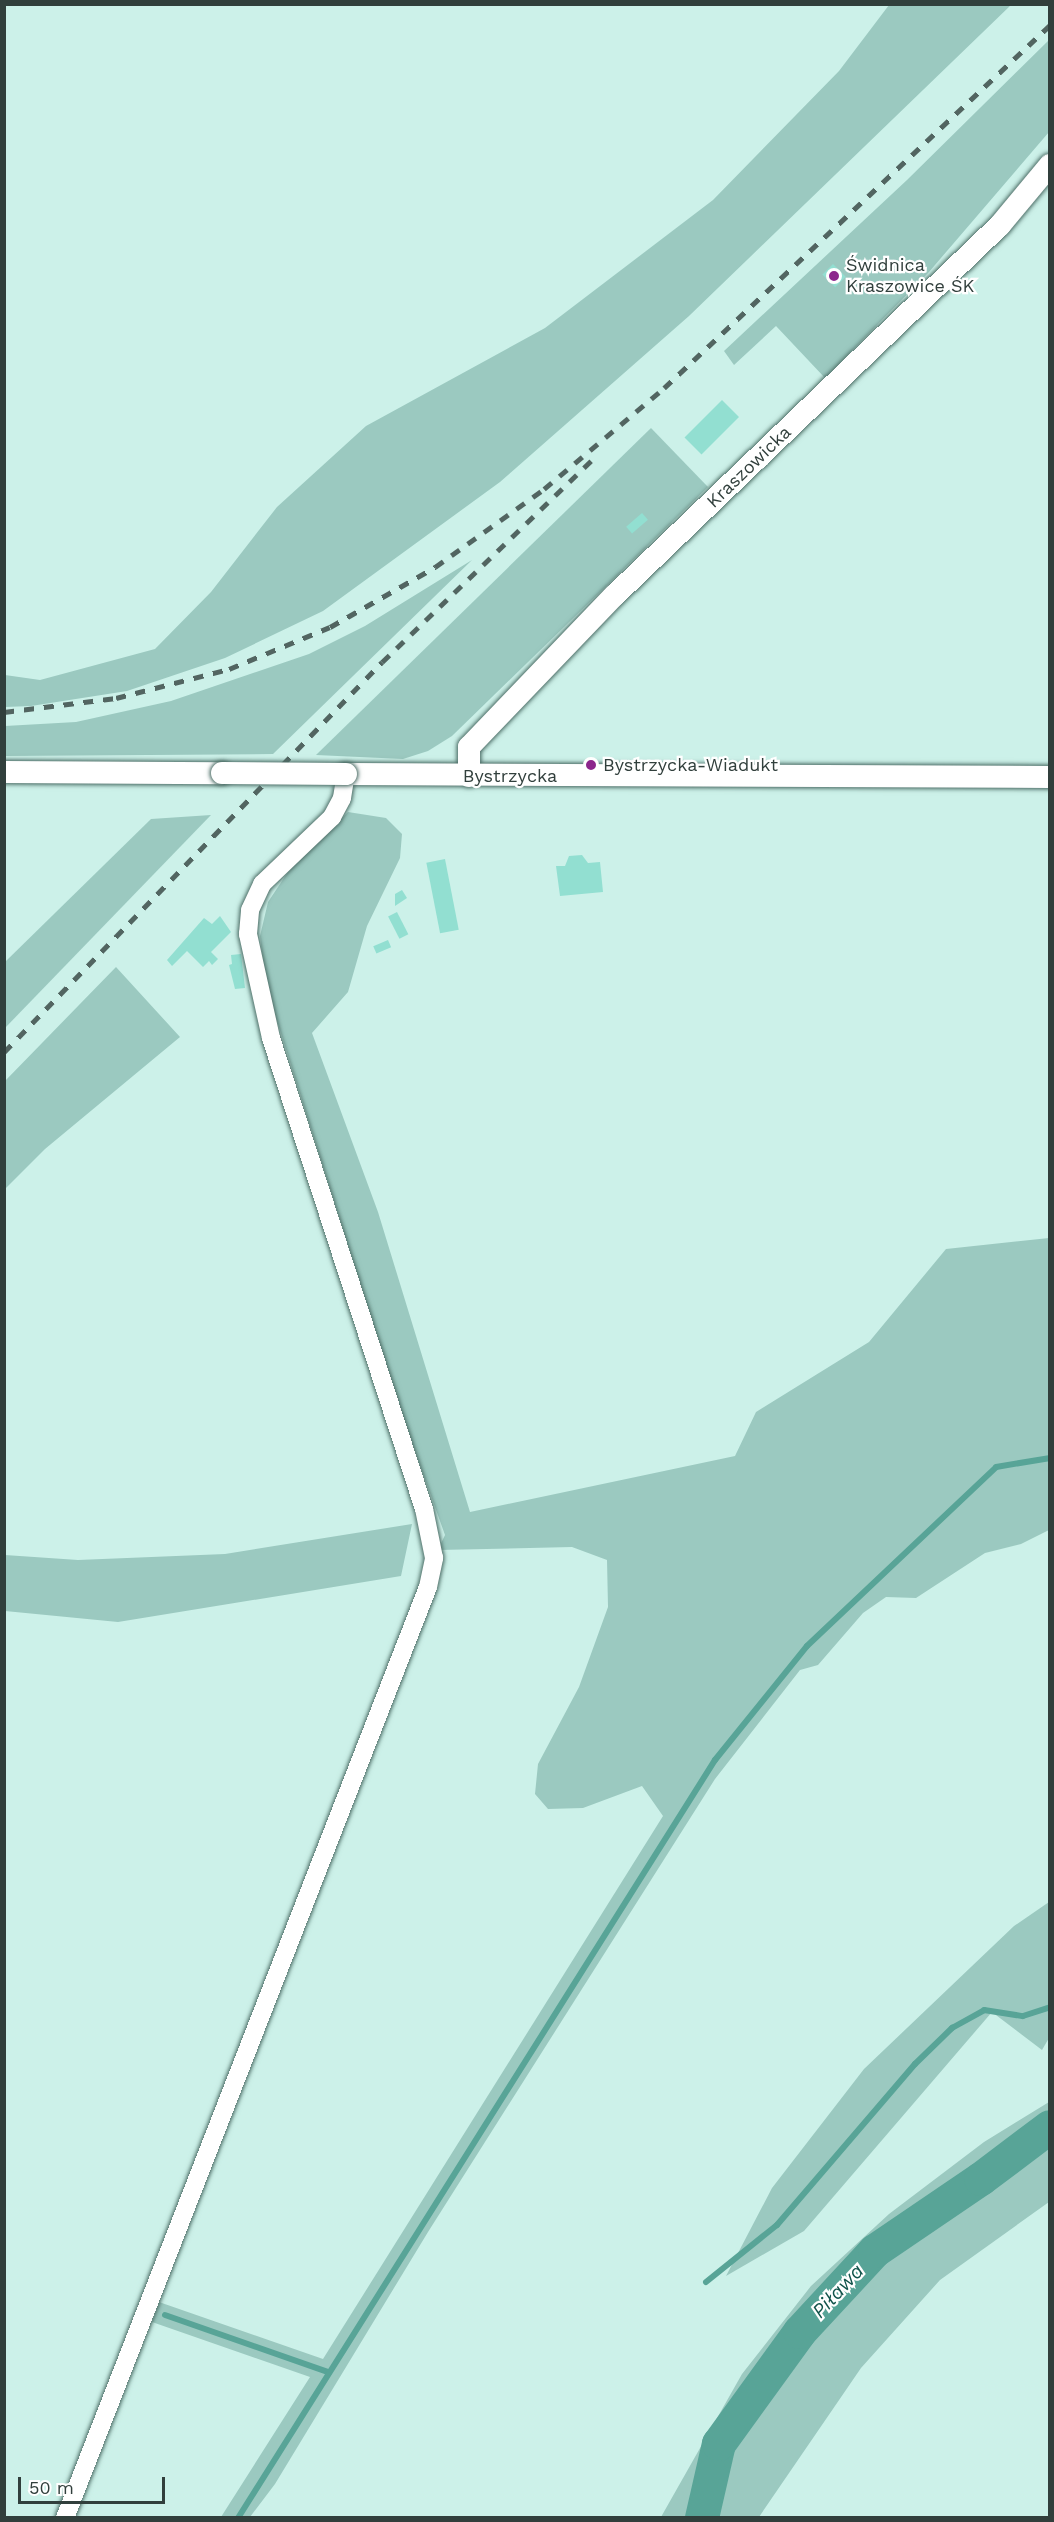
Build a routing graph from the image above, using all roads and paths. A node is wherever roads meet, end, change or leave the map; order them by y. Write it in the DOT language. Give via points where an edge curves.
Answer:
graph roads {
  1 [pos="1050,165"];
  2 [pos="4,772"];
  3 [pos="346,774"];
  4 [pos="469,776"];
  5 [pos="1050,777"];
  6 [pos="65,2517"];
  1 -- 4 [label="street, Kraszowicka" via="1000,225 615,595 469,747"];
  2 -- 3 [label="street, Bystrzycka, bridge"];
  3 -- 4 [label="street, Bystrzycka"];
  3 -- 6 [label="street" via="342,798 332,817 262,884 250,910 248,934 271,1038 424,1509 434,1558 423,1598"];
  4 -- 5 [label="street, Bystrzycka"];
}
